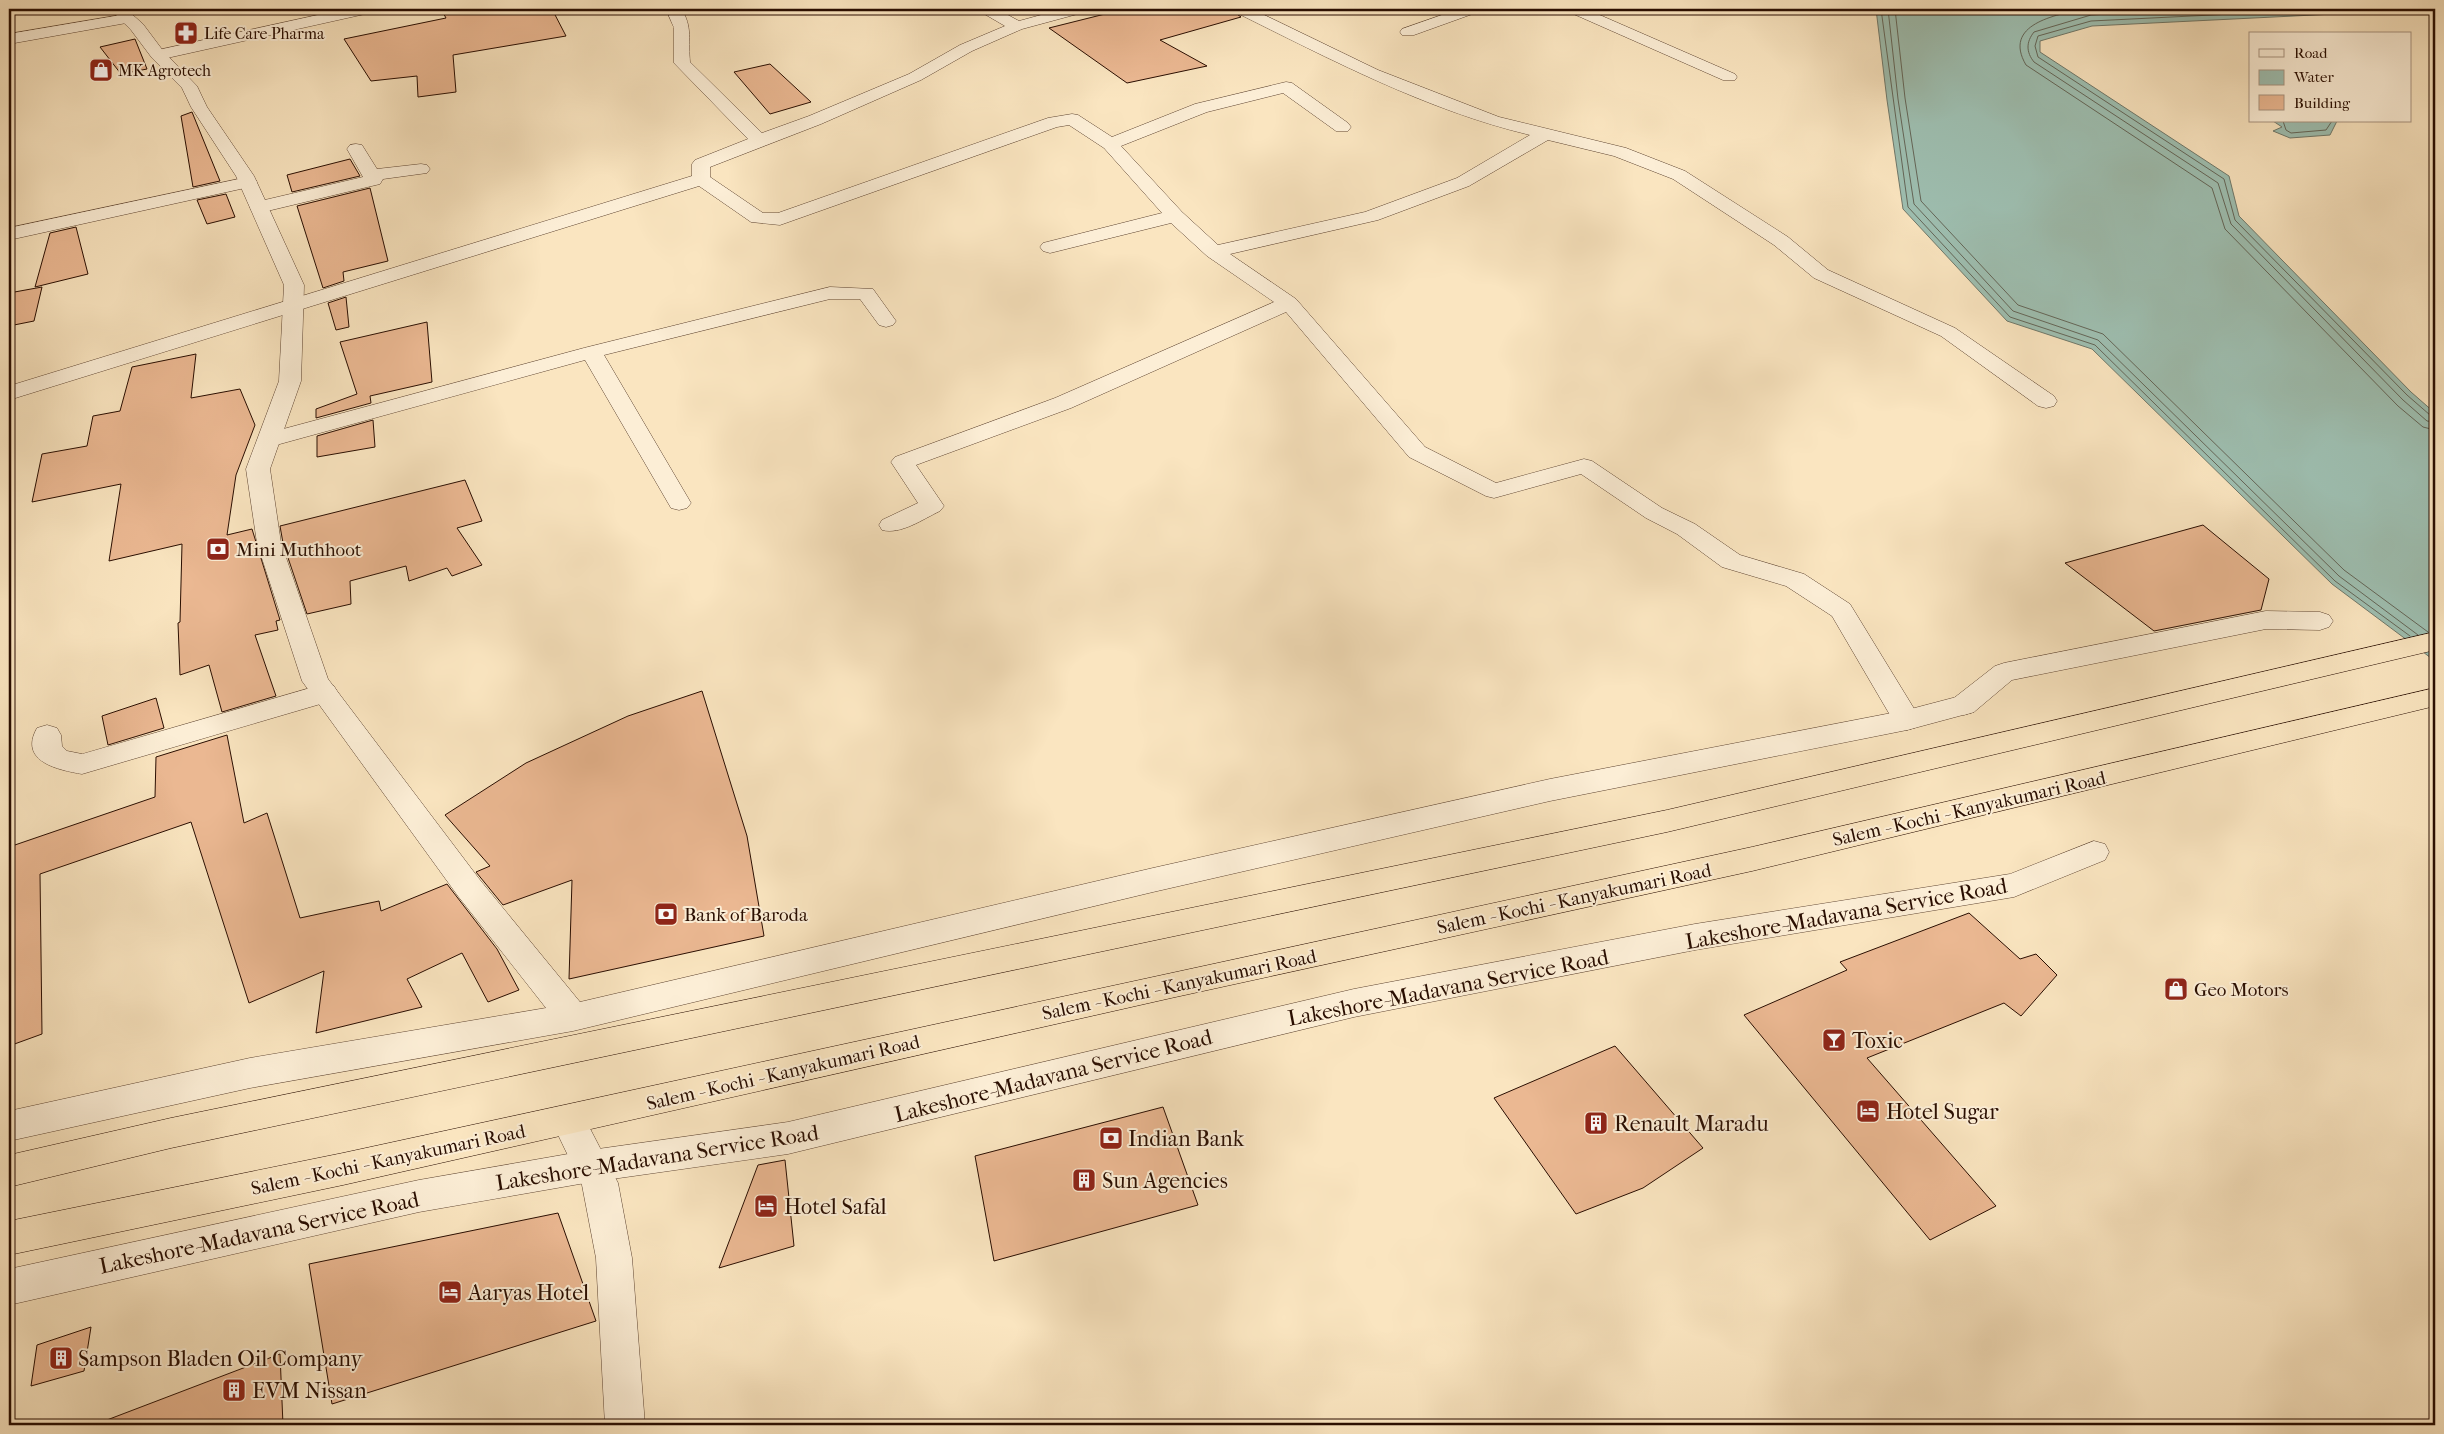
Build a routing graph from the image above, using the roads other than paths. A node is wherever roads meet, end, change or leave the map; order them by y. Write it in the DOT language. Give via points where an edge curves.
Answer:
graph roads {
  1 [pos="365,9"];
  2 [pos="673,9"];
  3 [pos="986,9"];
  4 [pos="1080,9"];
  5 [pos="1240,9"];
  6 [pos="1473,9"];
  7 [pos="1574,9"];
  8 [pos="122,14"];
  9 [pos="1018,26"];
  10 [pos="1408,32"];
  11 [pos="9,39"];
  12 [pos="158,55"];
  13 [pos="1728,77"];
  14 [pos="1342,127"];
  15 [pos="1547,133"];
  16 [pos="760,141"];
  17 [pos="1110,144"];
  18 [pos="356,149"];
  19 [pos="421,169"];
  20 [pos="372,175"];
  21 [pos="701,179"];
  22 [pos="248,182"];
  23 [pos="259,207"];
  24 [pos="1174,216"];
  25 [pos="9,234"];
  26 [pos="1050,247"];
  27 [pos="1214,252"];
  28 [pos="1289,304"];
  29 [pos="294,305"];
  30 [pos="886,321"];
  31 [pos="591,352"];
  32 [pos="9,393"];
  33 [pos="2046,401"];
  34 [pos="269,440"];
  35 [pos="679,504"];
  36 [pos="891,525"];
  37 [pos="2320,621"];
  38 [pos="2435,641"];
  39 [pos="324,694"];
  40 [pos="2435,697"];
  41 [pos="1908,720"];
  42 [pos="46,735"];
  43 [pos="2094,852"];
  44 [pos="573,1017"];
  45 [pos="568,1120"];
  46 [pos="9,1126"];
  47 [pos="591,1166"];
  48 [pos="9,1170"];
  49 [pos="9,1238"];
  50 [pos="9,1287"];
  51 [pos="625,1425"];
  1 -- 12 [label="street"];
  2 -- 16 [label="street" via="680,16 683,33 682,64"];
  3 -- 9 [label="street"];
  4 -- 9 [label="street"];
  5 -- 15 [label="street" via="1372,73 1493,121"];
  6 -- 10 [label="street"];
  7 -- 13 [label="street"];
  8 -- 11 [label="street"];
  8 -- 12 [label="street" via="137,27"];
  9 -- 16 [label="street" via="966,48 915,77"];
  12 -- 22 [label="street" via="189,86"];
  14 -- 17 [label="street" via="1286,87 1201,108"];
  15 -- 27 [label="street" via="1462,182 1371,216"];
  15 -- 33 [label="street" via="1620,152 1679,175 1781,241 1820,274 1948,332"];
  16 -- 21 [label="street" via="701,164"];
  17 -- 21 [label="street" via="1072,118 1054,122 780,219 758,218"];
  17 -- 24 [label="street"];
  18 -- 20 [label="street"];
  19 -- 20 [label="street"];
  20 -- 23 [label="street" via="374,180"];
  21 -- 29 [label="street"];
  22 -- 23 [label="street"];
  22 -- 25 [label="street"];
  23 -- 29 [label="street" via="294,285"];
  24 -- 26 [label="street"];
  24 -- 27 [label="street"];
  27 -- 28 [label="street"];
  28 -- 36 [label="street" via="1063,403 903,462 932,506"];
  28 -- 41 [label="street" via="1416,452 1494,491 1584,466 1731,561 1795,580 1841,610"];
  29 -- 32 [label="street"];
  29 -- 34 [label="street" via="290,381"];
  30 -- 31 [label="street" via="866,293 830,293"];
  31 -- 34 [label="street"];
  31 -- 35 [label="street"];
  34 -- 39 [label="street" via="258,469 269,542 315,680"];
  37 -- 41 [label="street" via="2266,620 2004,672 1964,705"];
  38 -- 48 [label="highway" via="1667,822 678,1026"];
  39 -- 42 [label="street" via="82,764 59,760 48,750"];
  39 -- 44 [label="street" via="469,888"];
  40 -- 45 [label="highway, Salem - Kochi - Kanyakumari Road" via="1752,859"];
  41 -- 44 [label="street" via="1550,790"];
  43 -- 47 [label="street, Lakeshore-Madavana Service Road" via="2014,885 1695,937 1354,1003 788,1138"];
  44 -- 46 [label="street" via="250,1073"];
  45 -- 47 [label="street"];
  45 -- 49 [label="highway, Salem - Kochi - Kanyakumari Road"];
  47 -- 50 [label="street, Lakeshore-Madavana Service Road" via="419,1196"];
  47 -- 51 [label="street" via="600,1183 614,1258"];
}
